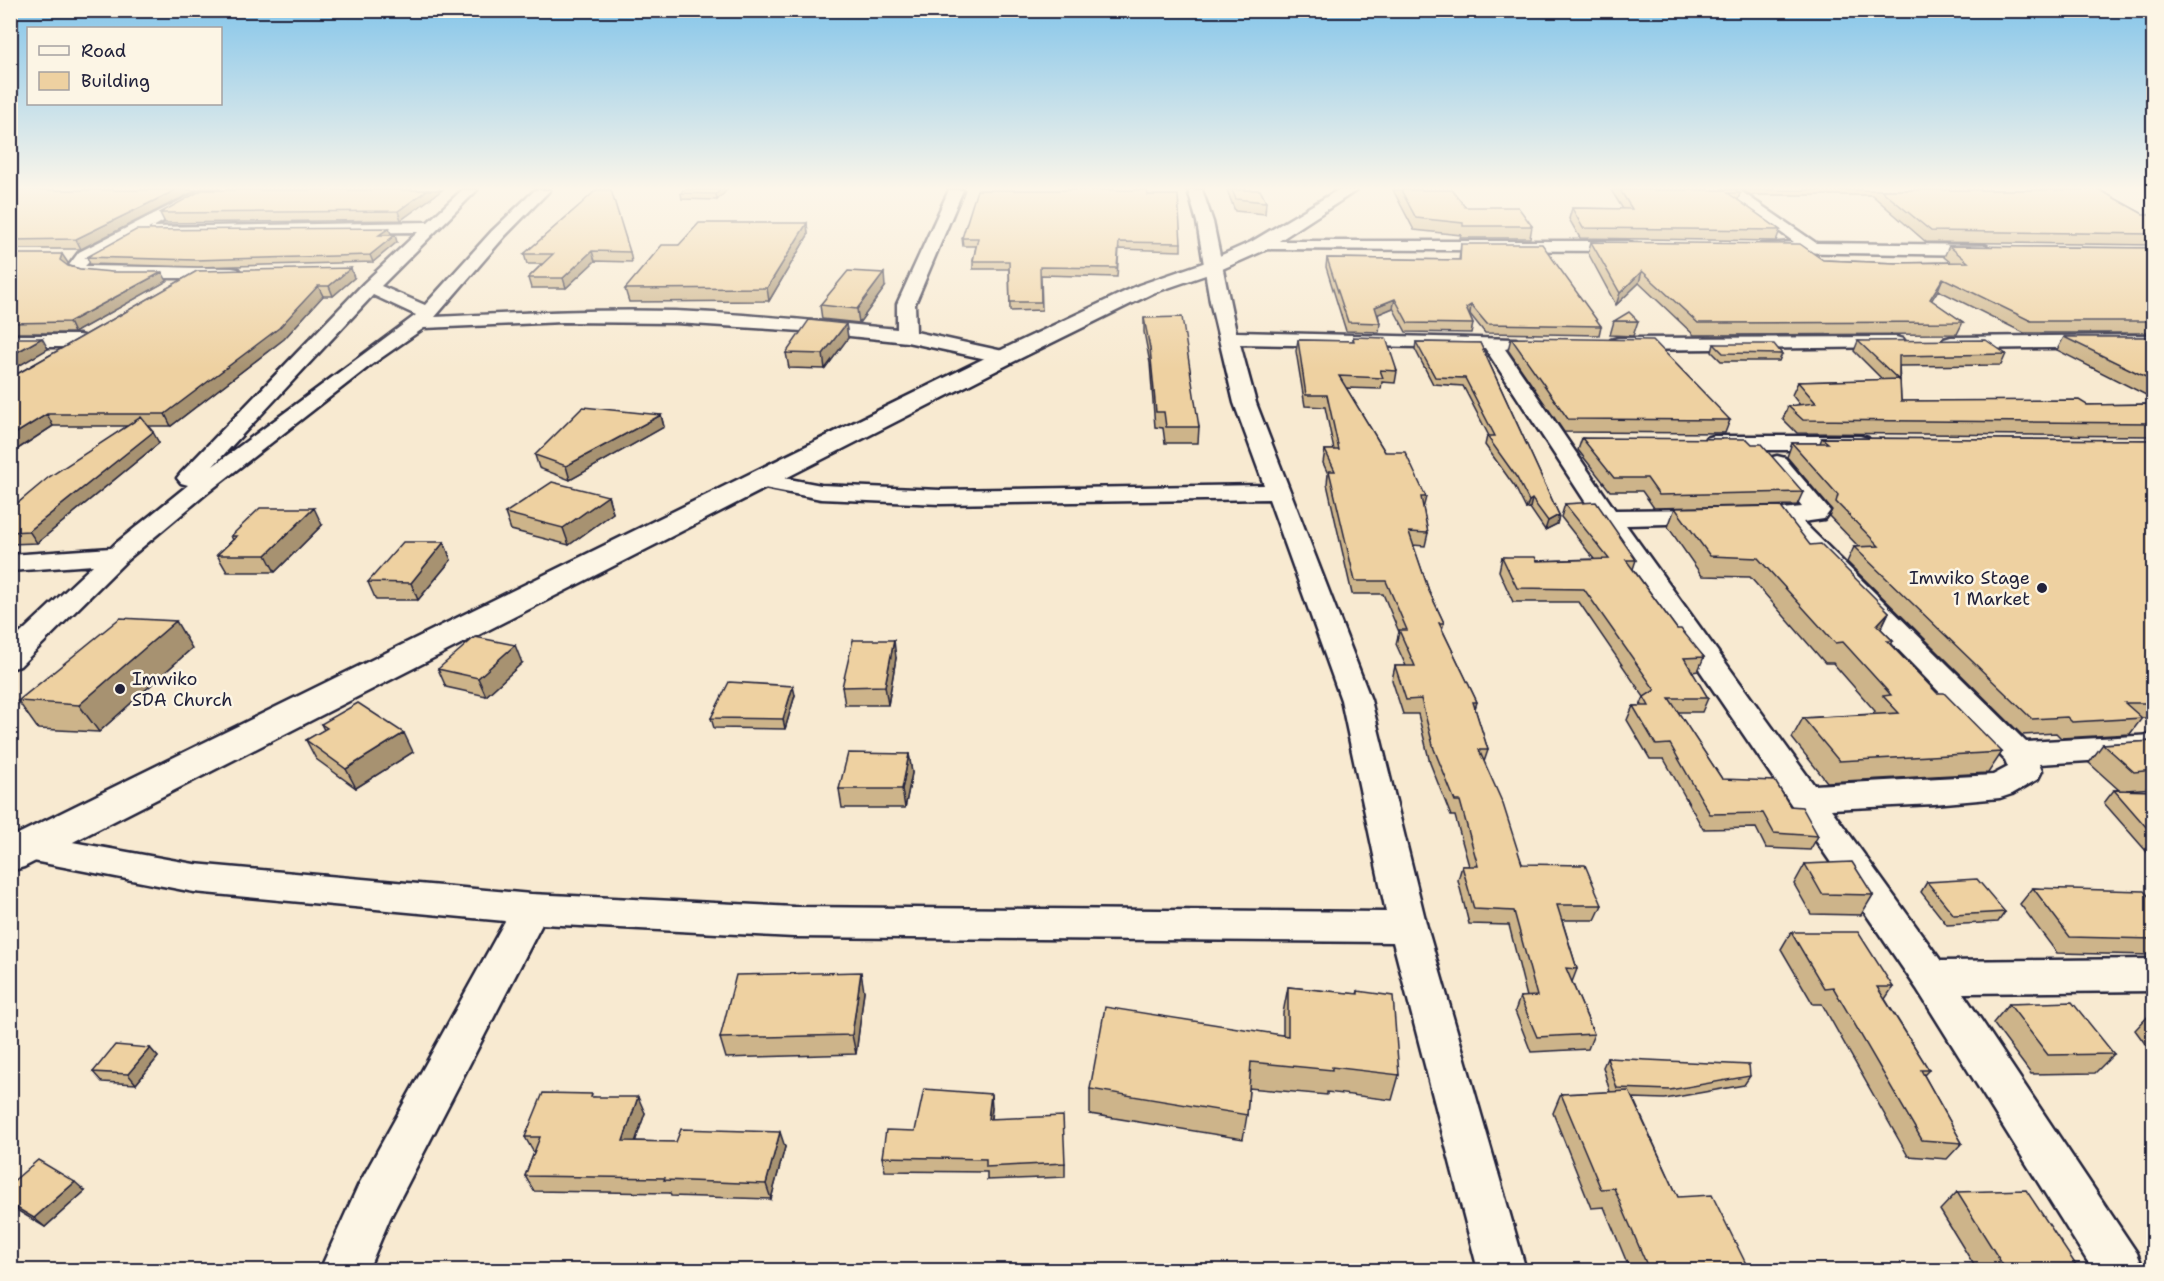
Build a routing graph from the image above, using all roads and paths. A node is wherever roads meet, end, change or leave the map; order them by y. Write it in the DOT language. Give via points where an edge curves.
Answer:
graph roads {
  1 [pos="98,250"];
  2 [pos="409,250"];
  3 [pos="484,250"];
  4 [pos="930,250"];
  5 [pos="1210,250"];
  6 [pos="1249,250"];
  7 [pos="1988,250"];
  8 [pos="2002,250"];
  9 [pos="63,256"];
  10 [pos="85,256"];
  11 [pos="1213,266"];
  12 [pos="253,273"];
  13 [pos="198,274"];
  14 [pos="368,278"];
  15 [pos="168,291"];
  16 [pos="424,318"];
  17 [pos="98,330"];
  18 [pos="907,336"];
  19 [pos="1229,338"];
  20 [pos="10,341"];
  21 [pos="78,341"];
  22 [pos="2120,341"];
  23 [pos="2154,341"];
  24 [pos="1491,343"];
  25 [pos="1525,343"];
  26 [pos="1603,344"];
  27 [pos="1005,357"];
  28 [pos="49,359"];
  29 [pos="2154,361"];
  30 [pos="1689,442"];
  31 [pos="1760,443"];
  32 [pos="1879,443"];
  33 [pos="757,480"];
  34 [pos="1278,492"];
  35 [pos="1783,516"];
  36 [pos="1608,518"];
  37 [pos="118,555"];
  38 [pos="10,563"];
  39 [pos="10,660"];
  40 [pos="2154,746"];
  41 [pos="2018,754"];
  42 [pos="1804,798"];
  43 [pos="20,851"];
  44 [pos="531,909"];
  45 [pos="1408,927"];
  46 [pos="2154,975"];
  47 [pos="1931,977"];
  48 [pos="344,1270"];
  49 [pos="1502,1270"];
  50 [pos="2120,1270"];
  1 -- 10 [label="street"];
  2 -- 14 [label="street" via="389,269"];
  3 -- 16 [label="street"];
  4 -- 18 [label="street" via="906,304"];
  5 -- 11 [label="street"];
  6 -- 11 [label="main road"];
  7 -- 8 [label="street"];
  9 -- 10 [label="street"];
  10 -- 13 [label="street" via="75,268 87,273"];
  11 -- 19 [label="street"];
  11 -- 27 [label="main road" via="1146,289"];
  12 -- 13 [label="street"];
  13 -- 15 [label="street"];
  14 -- 16 [label="street"];
  14 -- 37 [label="street"];
  16 -- 18 [label="street" via="676,318 802,324"];
  16 -- 37 [label="street" via="199,488"];
  17 -- 21 [label="street"];
  18 -- 27 [label="street"];
  19 -- 24 [label="street"];
  19 -- 34 [label="street" via="1245,403"];
  20 -- 21 [label="street"];
  21 -- 28 [label="street"];
  22 -- 23 [label="street"];
  22 -- 26 [label="street"];
  22 -- 29 [label="street"];
  24 -- 25 [label="street"];
  24 -- 36 [label="street" via="1571,441"];
  27 -- 33 [label="main road"];
  30 -- 31 [label="street"];
  31 -- 32 [label="street"];
  31 -- 35 [label="street" via="1818,511"];
  33 -- 34 [label="street" via="821,492 940,497"];
  33 -- 43 [label="main road"];
  34 -- 45 [label="street" via="1356,700"];
  35 -- 36 [label="street"];
  35 -- 41 [label="street"];
  36 -- 42 [label="street"];
  37 -- 38 [label="street"];
  37 -- 39 [label="street"];
  40 -- 41 [label="street"];
  41 -- 42 [label="street" via="2026,771 2000,786"];
  42 -- 47 [label="street"];
  43 -- 44 [label="street" via="194,878"];
  44 -- 45 [label="street" via="794,922"];
  44 -- 48 [label="street" via="374,1202"];
  45 -- 49 [label="street"];
  46 -- 47 [label="street"];
  47 -- 50 [label="street"];
}
